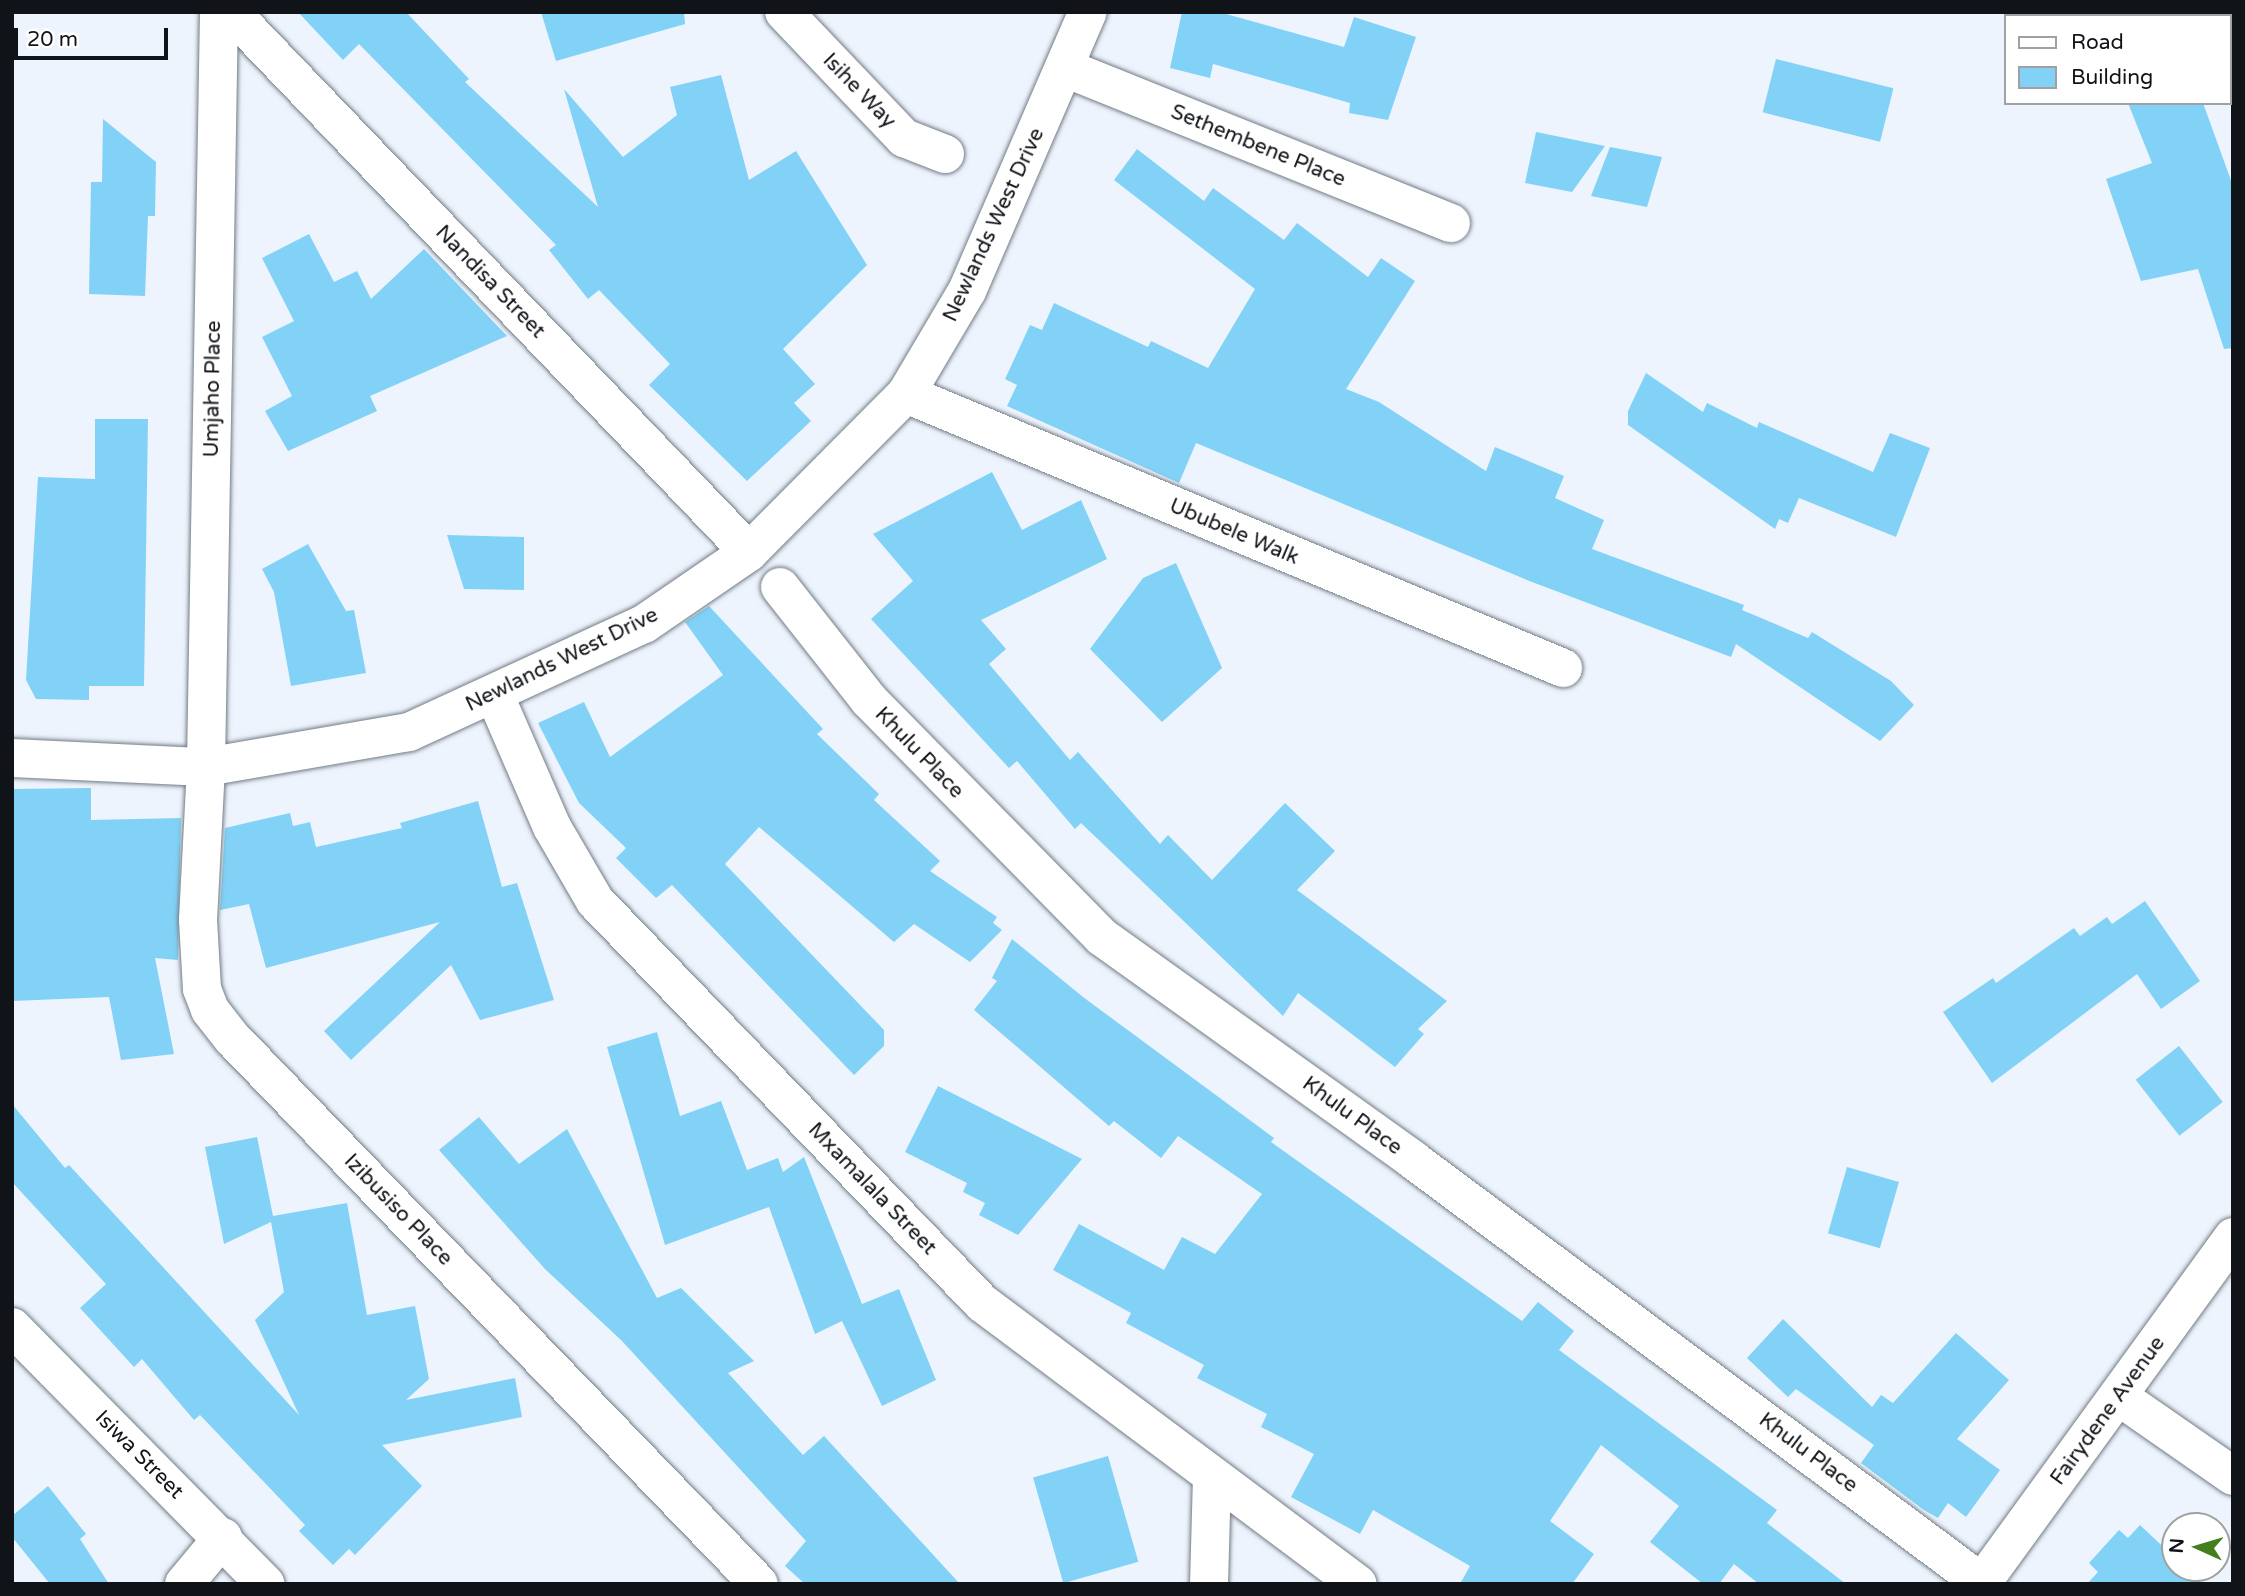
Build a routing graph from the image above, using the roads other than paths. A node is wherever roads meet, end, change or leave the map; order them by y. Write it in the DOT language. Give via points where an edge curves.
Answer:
graph roads {
  1 [pos="219,12"];
  2 [pos="231,12"];
  3 [pos="784,12"];
  4 [pos="1088,12"];
  5 [pos="1065,68"];
  6 [pos="945,154"];
  7 [pos="1451,223"];
  8 [pos="906,394"];
  9 [pos="748,552"];
  10 [pos="780,587"];
  11 [pos="1563,668"];
  12 [pos="495,696"];
  13 [pos="12,758"];
  14 [pos="206,767"];
  15 [pos="2233,1237"];
  16 [pos="12,1327"];
  17 [pos="2118,1396"];
  18 [pos="1212,1476"];
  19 [pos="2233,1476"];
  20 [pos="223,1537"];
  21 [pos="1981,1583"];
  22 [pos="184,1584"];
  23 [pos="265,1584"];
  24 [pos="759,1584"];
  25 [pos="1209,1584"];
  26 [pos="1358,1584"];
  1 -- 14 [label="street, Umjaho Place"];
  2 -- 9 [label="street, Nandisa Street"];
  3 -- 6 [label="street, Isihe Way" via="904,138"];
  4 -- 5 [label="street, Newlands West Drive"];
  5 -- 7 [label="street, Sethembene Place"];
  5 -- 8 [label="street, Newlands West Drive" via="967,291"];
  8 -- 9 [label="street, Newlands West Drive"];
  8 -- 11 [label="street, Ububele Walk"];
  9 -- 12 [label="street, Newlands West Drive" via="644,624"];
  10 -- 21 [label="street, Khulu Place" via="869,700 1102,937 1413,1160"];
  12 -- 14 [label="street, Newlands West Drive" via="409,732"];
  12 -- 18 [label="street, Mxamalala Street" via="552,827 595,901 982,1303"];
  13 -- 14 [label="street, Newlands West Drive"];
  14 -- 24 [label="street, Izibusiso Place" via="198,960 210,1010"];
  15 -- 17 [label="street, Fairydene Avenue"];
  16 -- 20 [label="street, Isiwa Street"];
  17 -- 19 [label="street"];
  17 -- 21 [label="street, Fairydene Avenue"];
  18 -- 25 [label="street"];
  18 -- 26 [label="street, Mxamalala Street"];
  20 -- 22 [label="street"];
  20 -- 23 [label="street, Isiwa Street"];
}
